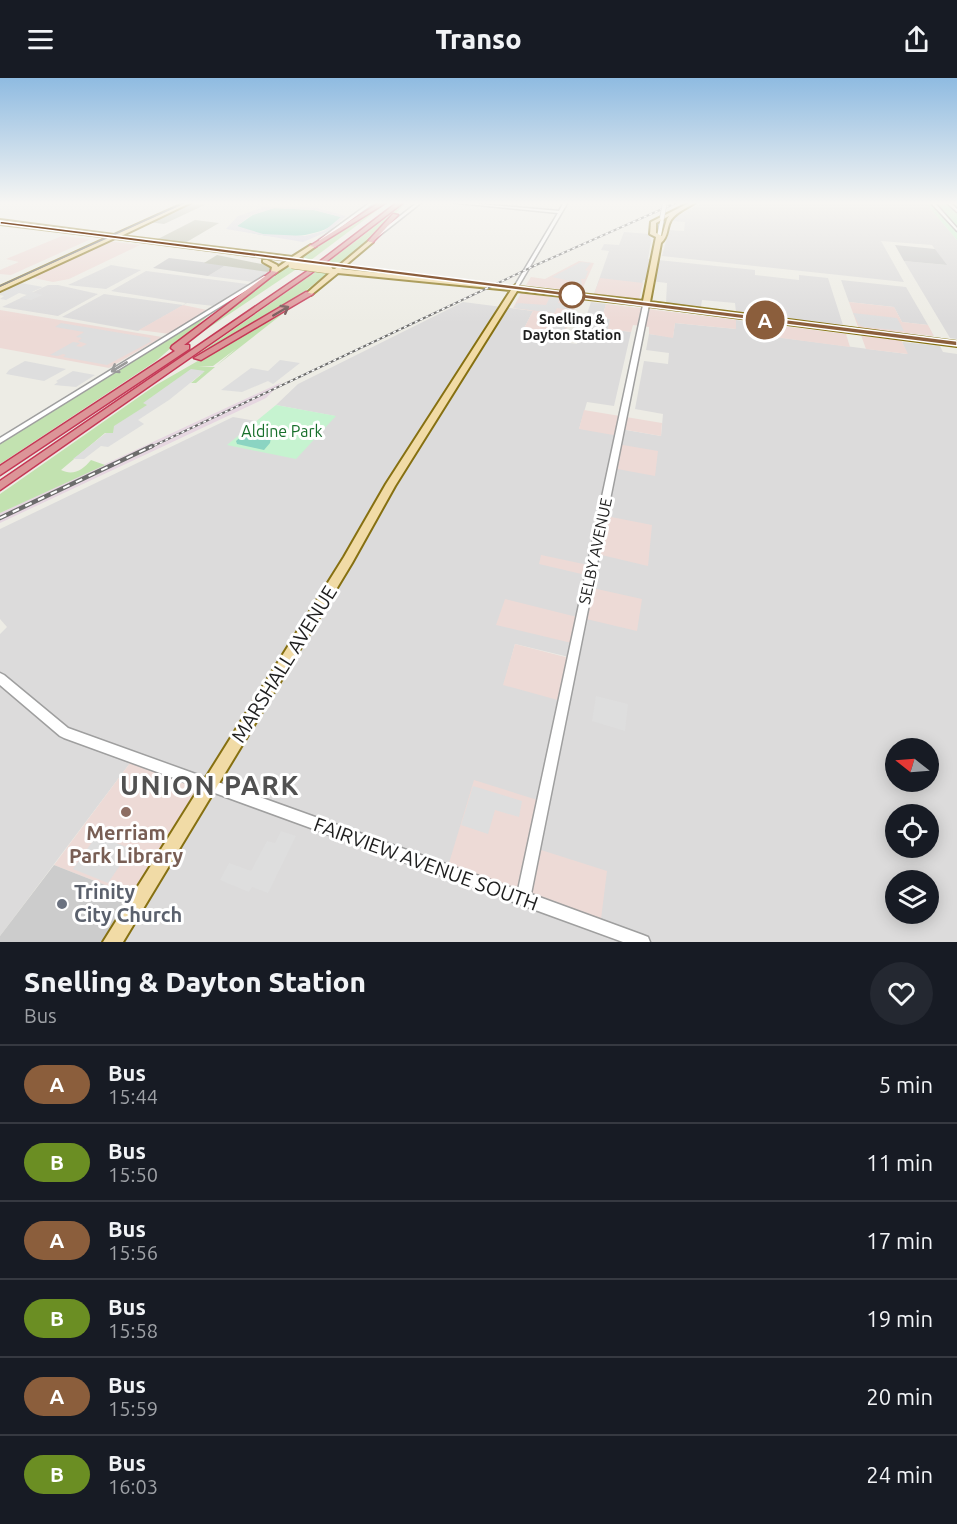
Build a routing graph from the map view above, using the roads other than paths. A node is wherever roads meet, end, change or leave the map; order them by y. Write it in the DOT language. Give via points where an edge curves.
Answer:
graph roads {
  1 [pos="93,242"];
  2 [pos="95,242"];
  3 [pos="145,242"];
  4 [pos="318,242"];
  5 [pos="319,242"];
  6 [pos="338,242"];
  7 [pos="348,242"];
  8 [pos="368,242"];
  9 [pos="542,242"];
  10 [pos="657,242"];
  11 [pos="313,246"];
  12 [pos="306,251"];
  13 [pos="268,259"];
  14 [pos="293,262"];
  15 [pos="335,268"];
  16 [pos="274,272"];
  17 [pos="366,273"];
  18 [pos="0,282"];
  19 [pos="516,288"];
  20 [pos="0,289"];
  21 [pos="244,290"];
  22 [pos="313,290"];
  23 [pos="578,296"];
  24 [pos="603,299"];
  25 [pos="646,305"];
  26 [pos="957,344"];
  27 [pos="174,350"];
  28 [pos="0,441"];
  29 [pos="15,461"];
  30 [pos="3,479"];
  31 [pos="0,678"];
  32 [pos="210,786"];
  33 [pos="523,899"];
  34 [pos="112,942"];
  35 [pos="643,942"];
  1 -- 18 [label="main road"];
  2 -- 20 [label="main road"];
  3 -- 13 [label="main road"];
  4 -- 11 [label="street"];
  5 -- 11 [label="highway"];
  6 -- 29 [label="highway"];
  7 -- 30 [label="highway"];
  8 -- 15 [label="main road"];
  9 -- 19 [label="street, MARSHALL AVENUE"];
  10 -- 25 [label="main road, SELBY AVENUE"];
  11 -- 12 [label="main road"];
  12 -- 13 [label="main road"];
  12 -- 14 [label="main road"];
  13 -- 14 [label="main road"];
  13 -- 16 [label="main road" via="275,266"];
  14 -- 15 [label="main road, bridge"];
  14 -- 16 [label="main road"];
  15 -- 17 [label="main road"];
  15 -- 19 [label="main road"];
  15 -- 22 [label="main road"];
  16 -- 21 [label="street"];
  16 -- 27 [label="highway"];
  17 -- 19 [label="main road"];
  17 -- 22 [label="main road" via="337,275"];
  19 -- 23 [label="main road"];
  19 -- 32 [label="main road, MARSHALL AVENUE"];
  21 -- 27 [label="highway"];
  21 -- 28 [label="street, one-way"];
  30 -- 22 [label="highway, one-way"];
  23 -- 24 [label="main road"];
  23 -- 24 [label="main road"];
  24 -- 25 [label="main road"];
  25 -- 26 [label="main road"];
  25 -- 33 [label="street, SELBY AVENUE"];
  27 -- 29 [label="highway"];
  29 -- 30 [label="highway"];
  31 -- 32 [label="street, FAIRVIEW AVENUE SOUTH" via="64,732"];
  32 -- 33 [label="street, FAIRVIEW AVENUE SOUTH"];
  32 -- 34 [label="main road, MARSHALL AVENUE"];
  33 -- 35 [label="street, FAIRVIEW AVENUE SOUTH"];
}
